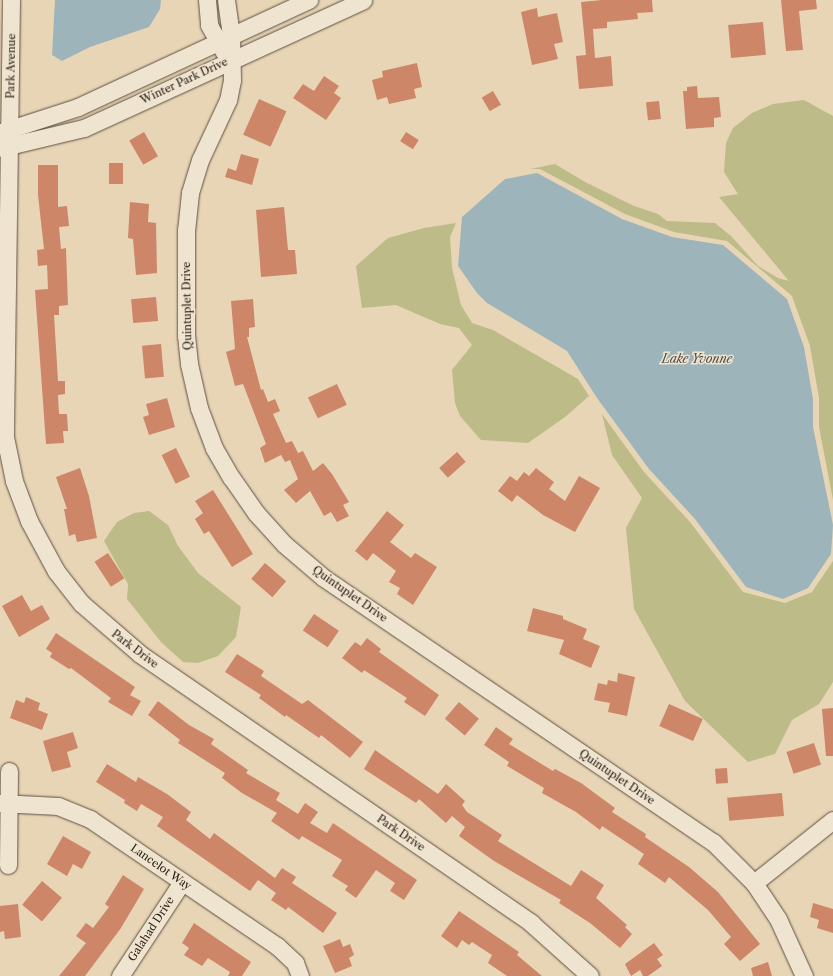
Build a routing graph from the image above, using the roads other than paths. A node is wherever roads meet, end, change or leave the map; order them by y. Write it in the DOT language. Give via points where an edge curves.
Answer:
graph roads {
  1 [pos="11,0"];
  2 [pos="207,0"];
  3 [pos="226,0"];
  4 [pos="308,0"];
  5 [pos="363,0"];
  6 [pos="224,39"];
  7 [pos="230,60"];
  8 [pos="5,139"];
  9 [pos="9,771"];
  10 [pos="4,803"];
  11 [pos="833,820"];
  12 [pos="8,865"];
  13 [pos="182,882"];
  14 [pos="754,883"];
  15 [pos="120,976"];
  16 [pos="300,976"];
  17 [pos="590,976"];
  18 [pos="804,976"];
  1 -- 8 [label="street, Park Avenue"];
  2 -- 6 [label="street, Quintuplet Drive" via="209,25"];
  3 -- 6 [label="street"];
  4 -- 6 [label="street, Winter Park Drive"];
  5 -- 7 [label="street, Winter Park Drive"];
  6 -- 7 [label="street, Quintuplet Drive"];
  6 -- 8 [label="street, Winter Park Drive"];
  7 -- 8 [label="street, Winter Park Drive" via="84,128"];
  7 -- 14 [label="street, Quintuplet Drive" via="232,80 228,100 200,160 190,193 186,229 186,335 189,364 200,408 214,448 231,477 256,513 284,544 324,578 713,842"];
  8 -- 17 [label="street, Park Drive" via="5,437 14,481 29,521 56,571 81,603 140,654 531,923"];
  9 -- 10 [label="street"];
  10 -- 12 [label="street"];
  10 -- 13 [label="street, Lancelot Way" via="58,806 90,819"];
  11 -- 14 [label="street"];
  13 -- 15 [label="street, Galahad Drive"];
  13 -- 16 [label="street, Lancelot Way" via="277,946 294,964"];
  14 -- 18 [label="street, Quintuplet Drive" via="778,919"];
}
